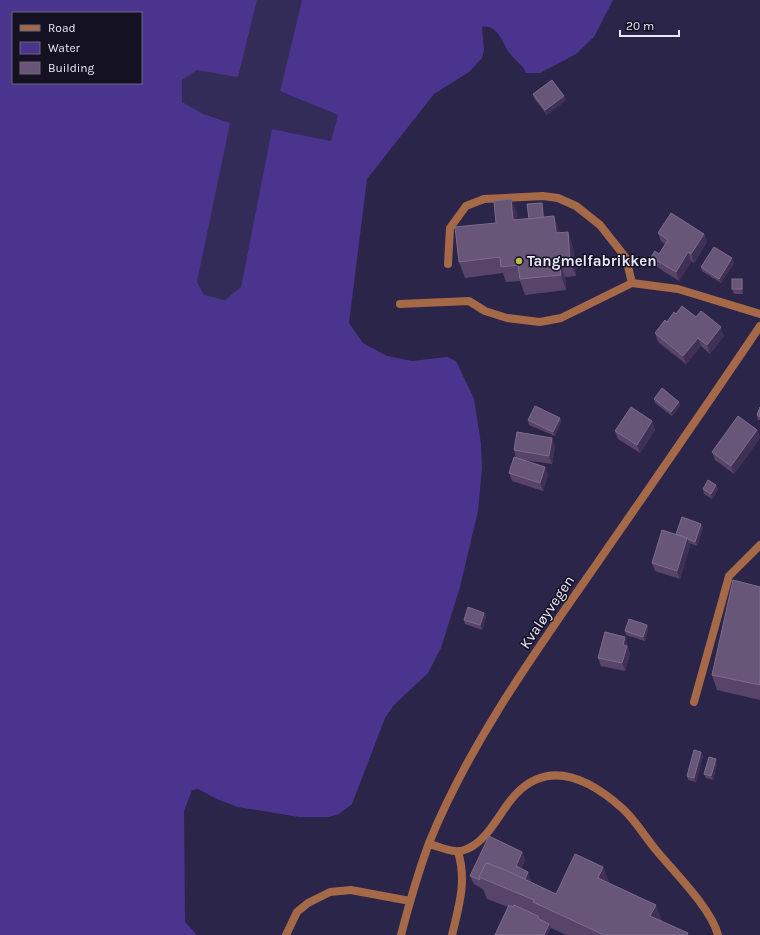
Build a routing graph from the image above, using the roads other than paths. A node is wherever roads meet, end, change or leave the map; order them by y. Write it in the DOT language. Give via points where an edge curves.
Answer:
graph roads {
  1 [pos="448,264"];
  2 [pos="632,283"];
  3 [pos="400,304"];
  4 [pos="760,314"];
  5 [pos="760,326"];
  6 [pos="760,545"];
  7 [pos="694,702"];
  8 [pos="429,844"];
  9 [pos="458,852"];
  10 [pos="410,901"];
  11 [pos="286,935"];
  12 [pos="401,935"];
  13 [pos="452,935"];
  14 [pos="718,935"];
  1 -- 2 [label="street" via="450,228 466,206 484,199 543,196 558,198 576,206 600,225 626,258"];
  2 -- 3 [label="street" via="560,318 540,322 507,318 485,311 469,302"];
  2 -- 4 [label="street" via="678,288"];
  5 -- 8 [label="street, Kvaløyvegen" via="524,671 457,782"];
  6 -- 7 [label="street" via="729,576"];
  8 -- 9 [label="street"];
  8 -- 10 [label="street, Kvaløyvegen"];
  9 -- 13 [label="street" via="462,864 463,885"];
  9 -- 14 [label="street" via="467,850 486,834 517,793 528,784 541,777 555,774 572,777 601,792 624,810 698,901"];
  10 -- 11 [label="street" via="351,890 330,892 297,912"];
  10 -- 12 [label="street, Kvaløyvegen"];
}
